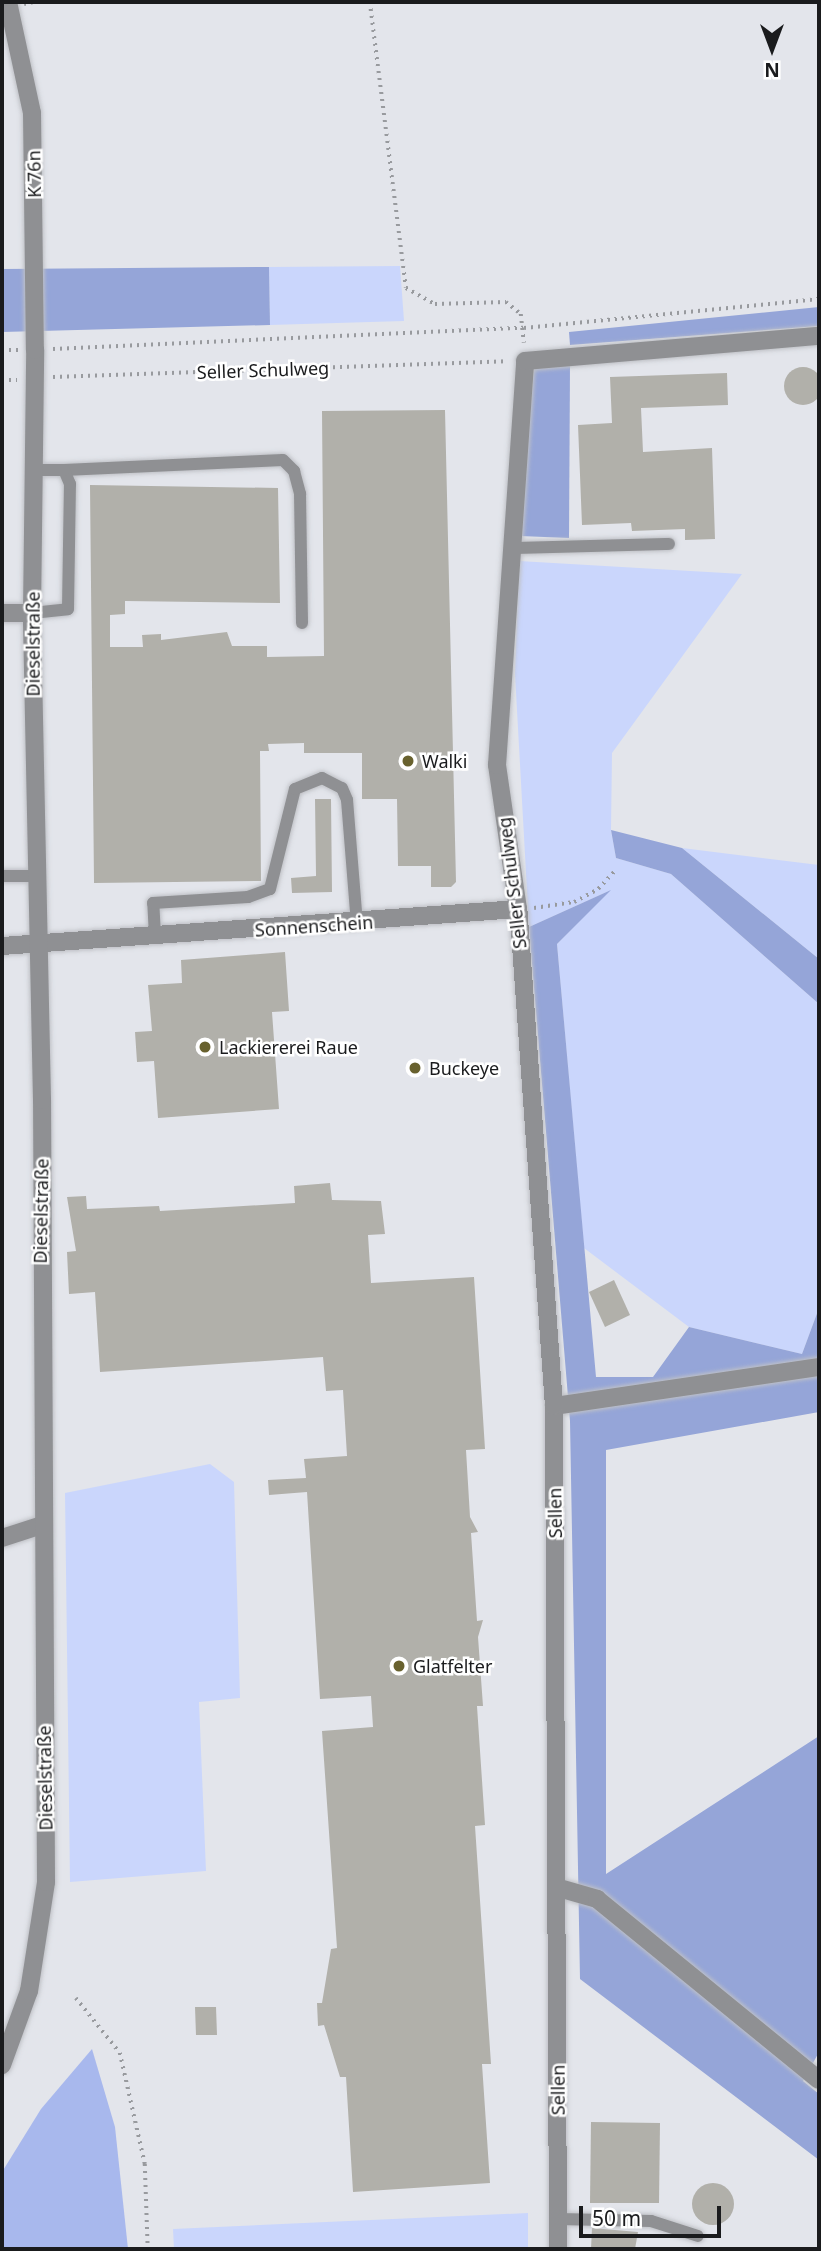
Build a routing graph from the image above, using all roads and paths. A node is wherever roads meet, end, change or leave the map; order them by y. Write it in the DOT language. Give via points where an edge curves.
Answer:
graph roads {
  1 [pos="8,2"];
  2 [pos="370,2"];
  3 [pos="819,299"];
  4 [pos="524,328"];
  5 [pos="819,336"];
  6 [pos="2,350"];
  7 [pos="35,350"];
  8 [pos="525,361"];
  9 [pos="34,379"];
  10 [pos="2,380"];
  11 [pos="33,470"];
  12 [pos="64,470"];
  13 [pos="669,544"];
  14 [pos="512,548"];
  15 [pos="2,613"];
  16 [pos="33,613"];
  17 [pos="302,622"];
  18 [pos="615,871"];
  19 [pos="2,876"];
  20 [pos="36,876"];
  21 [pos="518,909"];
  22 [pos="357,923"];
  23 [pos="155,936"];
  24 [pos="37,943"];
  25 [pos="2,946"];
  26 [pos="819,1367"];
  27 [pos="554,1406"];
  28 [pos="42,1525"];
  29 [pos="2,1538"];
  30 [pos="559,1888"];
  31 [pos="76,1998"];
  32 [pos="2,2065"];
  33 [pos="819,2080"];
  34 [pos="558,2220"];
  35 [pos="698,2236"];
  36 [pos="148,2249"];
  37 [pos="558,2249"];
  1 -- 7 [label="street, K 76n / K 76n" via="33,113"];
  2 -- 4 [label="path" via="406,288 435,304 506,302 521,314"];
  3 -- 4 [label="path"];
  4 -- 7 [label="path"];
  4 -- 8 [label="path"];
  5 -- 8 [label="street"];
  6 -- 7 [label="path"];
  7 -- 9 [label="street, Dieselstraße"];
  8 -- 9 [label="path, Seller Schulweg"];
  8 -- 14 [label="street, Seller Schulweg"];
  9 -- 10 [label="path, Seller Schulweg"];
  9 -- 11 [label="street, Dieselstraße"];
  11 -- 12 [label="lane"];
  11 -- 16 [label="street, Dieselstraße"];
  12 -- 16 [label="lane" via="70,484 68,609"];
  12 -- 17 [label="lane" via="284,460 294,471 300,494"];
  13 -- 14 [label="lane"];
  14 -- 21 [label="street, Seller Schulweg" via="497,765"];
  15 -- 16 [label="street"];
  16 -- 20 [label="street, Dieselstraße"];
  18 -- 21 [label="path" via="598,890 574,902"];
  19 -- 20 [label="lane"];
  20 -- 24 [label="street, Dieselstraße"];
  21 -- 22 [label="street, Sonnenschein"];
  21 -- 27 [label="street, Seller Schulweg"];
  22 -- 23 [label="street, Sonnenschein"];
  22 -- 23 [label="lane" via="351,817 342,788 322,778 295,789 270,889 248,897 152,903"];
  23 -- 24 [label="street, Sonnenschein"];
  24 -- 25 [label="street, Sonnenschein"];
  24 -- 28 [label="street, Dieselstraße"];
  26 -- 27 [label="street"];
  27 -- 30 [label="street, Sellen"];
  28 -- 29 [label="street"];
  28 -- 32 [label="street, Dieselstraße" via="44,1910 29,1992"];
  30 -- 33 [label="street" via="597,1899"];
  30 -- 34 [label="street, Sellen"];
  31 -- 36 [label="path" via="120,2053 145,2164"];
  34 -- 35 [label="lane" via="651,2221"];
  34 -- 37 [label="street, Sellen"];
}
